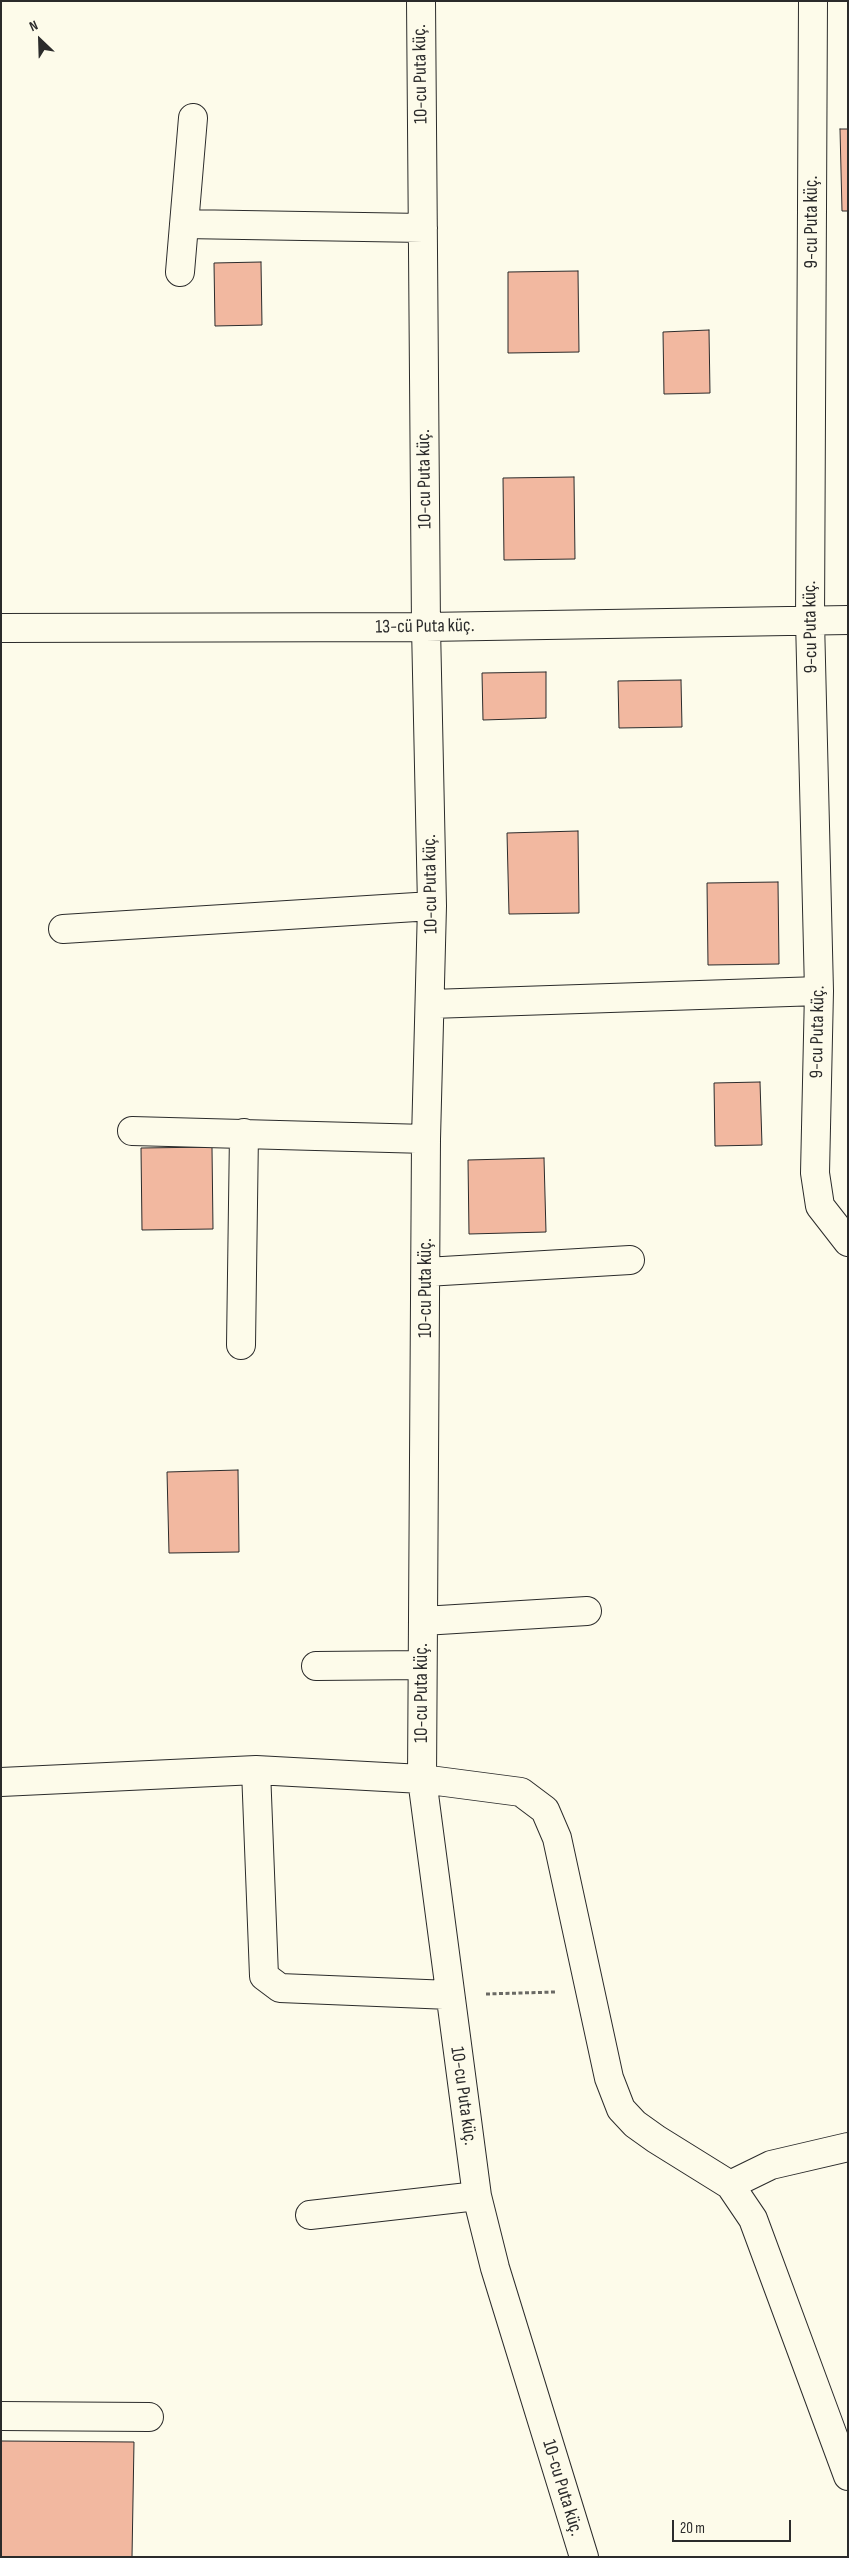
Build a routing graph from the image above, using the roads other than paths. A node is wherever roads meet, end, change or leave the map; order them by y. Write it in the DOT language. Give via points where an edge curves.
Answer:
graph roads {
  1 [pos="421,1"];
  2 [pos="814,1"];
  3 [pos="192,118"];
  4 [pos="184,224"];
  5 [pos="423,228"];
  6 [pos="180,272"];
  7 [pos="810,620"];
  8 [pos="848,620"];
  9 [pos="426,627"];
  10 [pos="1,628"];
  11 [pos="432,906"];
  12 [pos="63,928"];
  13 [pos="819,990"];
  14 [pos="431,1004"];
  15 [pos="132,1131"];
  16 [pos="244,1133"];
  17 [pos="426,1139"];
  18 [pos="848,1242"];
  19 [pos="630,1260"];
  20 [pos="426,1272"];
  21 [pos="241,1345"];
  22 [pos="587,1612"];
  23 [pos="423,1621"];
  24 [pos="422,1665"];
  25 [pos="316,1666"];
  26 [pos="256,1770"];
  27 [pos="422,1779"];
  28 [pos="1,1782"];
  29 [pos="450,1995"];
  30 [pos="848,2147"];
  31 [pos="730,2185"];
  32 [pos="477,2196"];
  33 [pos="310,2215"];
  34 [pos="1,2416"];
  35 [pos="150,2417"];
  36 [pos="848,2476"];
  37 [pos="584,2557"];
  1 -- 5 [label="street, 10-cu Puta küç."];
  2 -- 7 [label="street, 9-cu Puta küç."];
  3 -- 4 [label="street"];
  4 -- 5 [label="street"];
  4 -- 6 [label="street"];
  5 -- 9 [label="street, 10-cu Puta küç."];
  7 -- 8 [label="street, 13-cü Puta küç."];
  7 -- 9 [label="street, 13-cü Puta küç."];
  7 -- 13 [label="street, 9-cu Puta küç."];
  9 -- 10 [label="street, 13-cü Puta küç."];
  9 -- 11 [label="street, 10-cu Puta küç."];
  11 -- 12 [label="street"];
  11 -- 14 [label="street, 10-cu Puta küç."];
  13 -- 14 [label="street"];
  13 -- 18 [label="street, 9-cu Puta küç." via="815,1173 820,1206"];
  14 -- 17 [label="street, 10-cu Puta küç."];
  15 -- 16 [label="street"];
  16 -- 17 [label="street"];
  16 -- 21 [label="street"];
  17 -- 20 [label="street, 10-cu Puta küç."];
  19 -- 20 [label="street"];
  20 -- 23 [label="street, 10-cu Puta küç."];
  22 -- 23 [label="street"];
  23 -- 24 [label="street, 10-cu Puta küç."];
  24 -- 25 [label="street"];
  24 -- 27 [label="street, 10-cu Puta küç."];
  26 -- 27 [label="street"];
  26 -- 28 [label="street"];
  26 -- 29 [label="street" via="264,1976 280,1988"];
  27 -- 29 [label="street, 10-cu Puta küç."];
  27 -- 31 [label="street" via="521,1792 545,1810 557,1838 609,2078 621,2109 656,2140"];
  29 -- 32 [label="street, 10-cu Puta küç."];
  30 -- 31 [label="street" via="771,2165"];
  31 -- 36 [label="street" via="753,2219"];
  32 -- 33 [label="street"];
  32 -- 37 [label="street, 10-cu Puta küç." via="494,2268"];
  34 -- 35 [label="street"];
}
